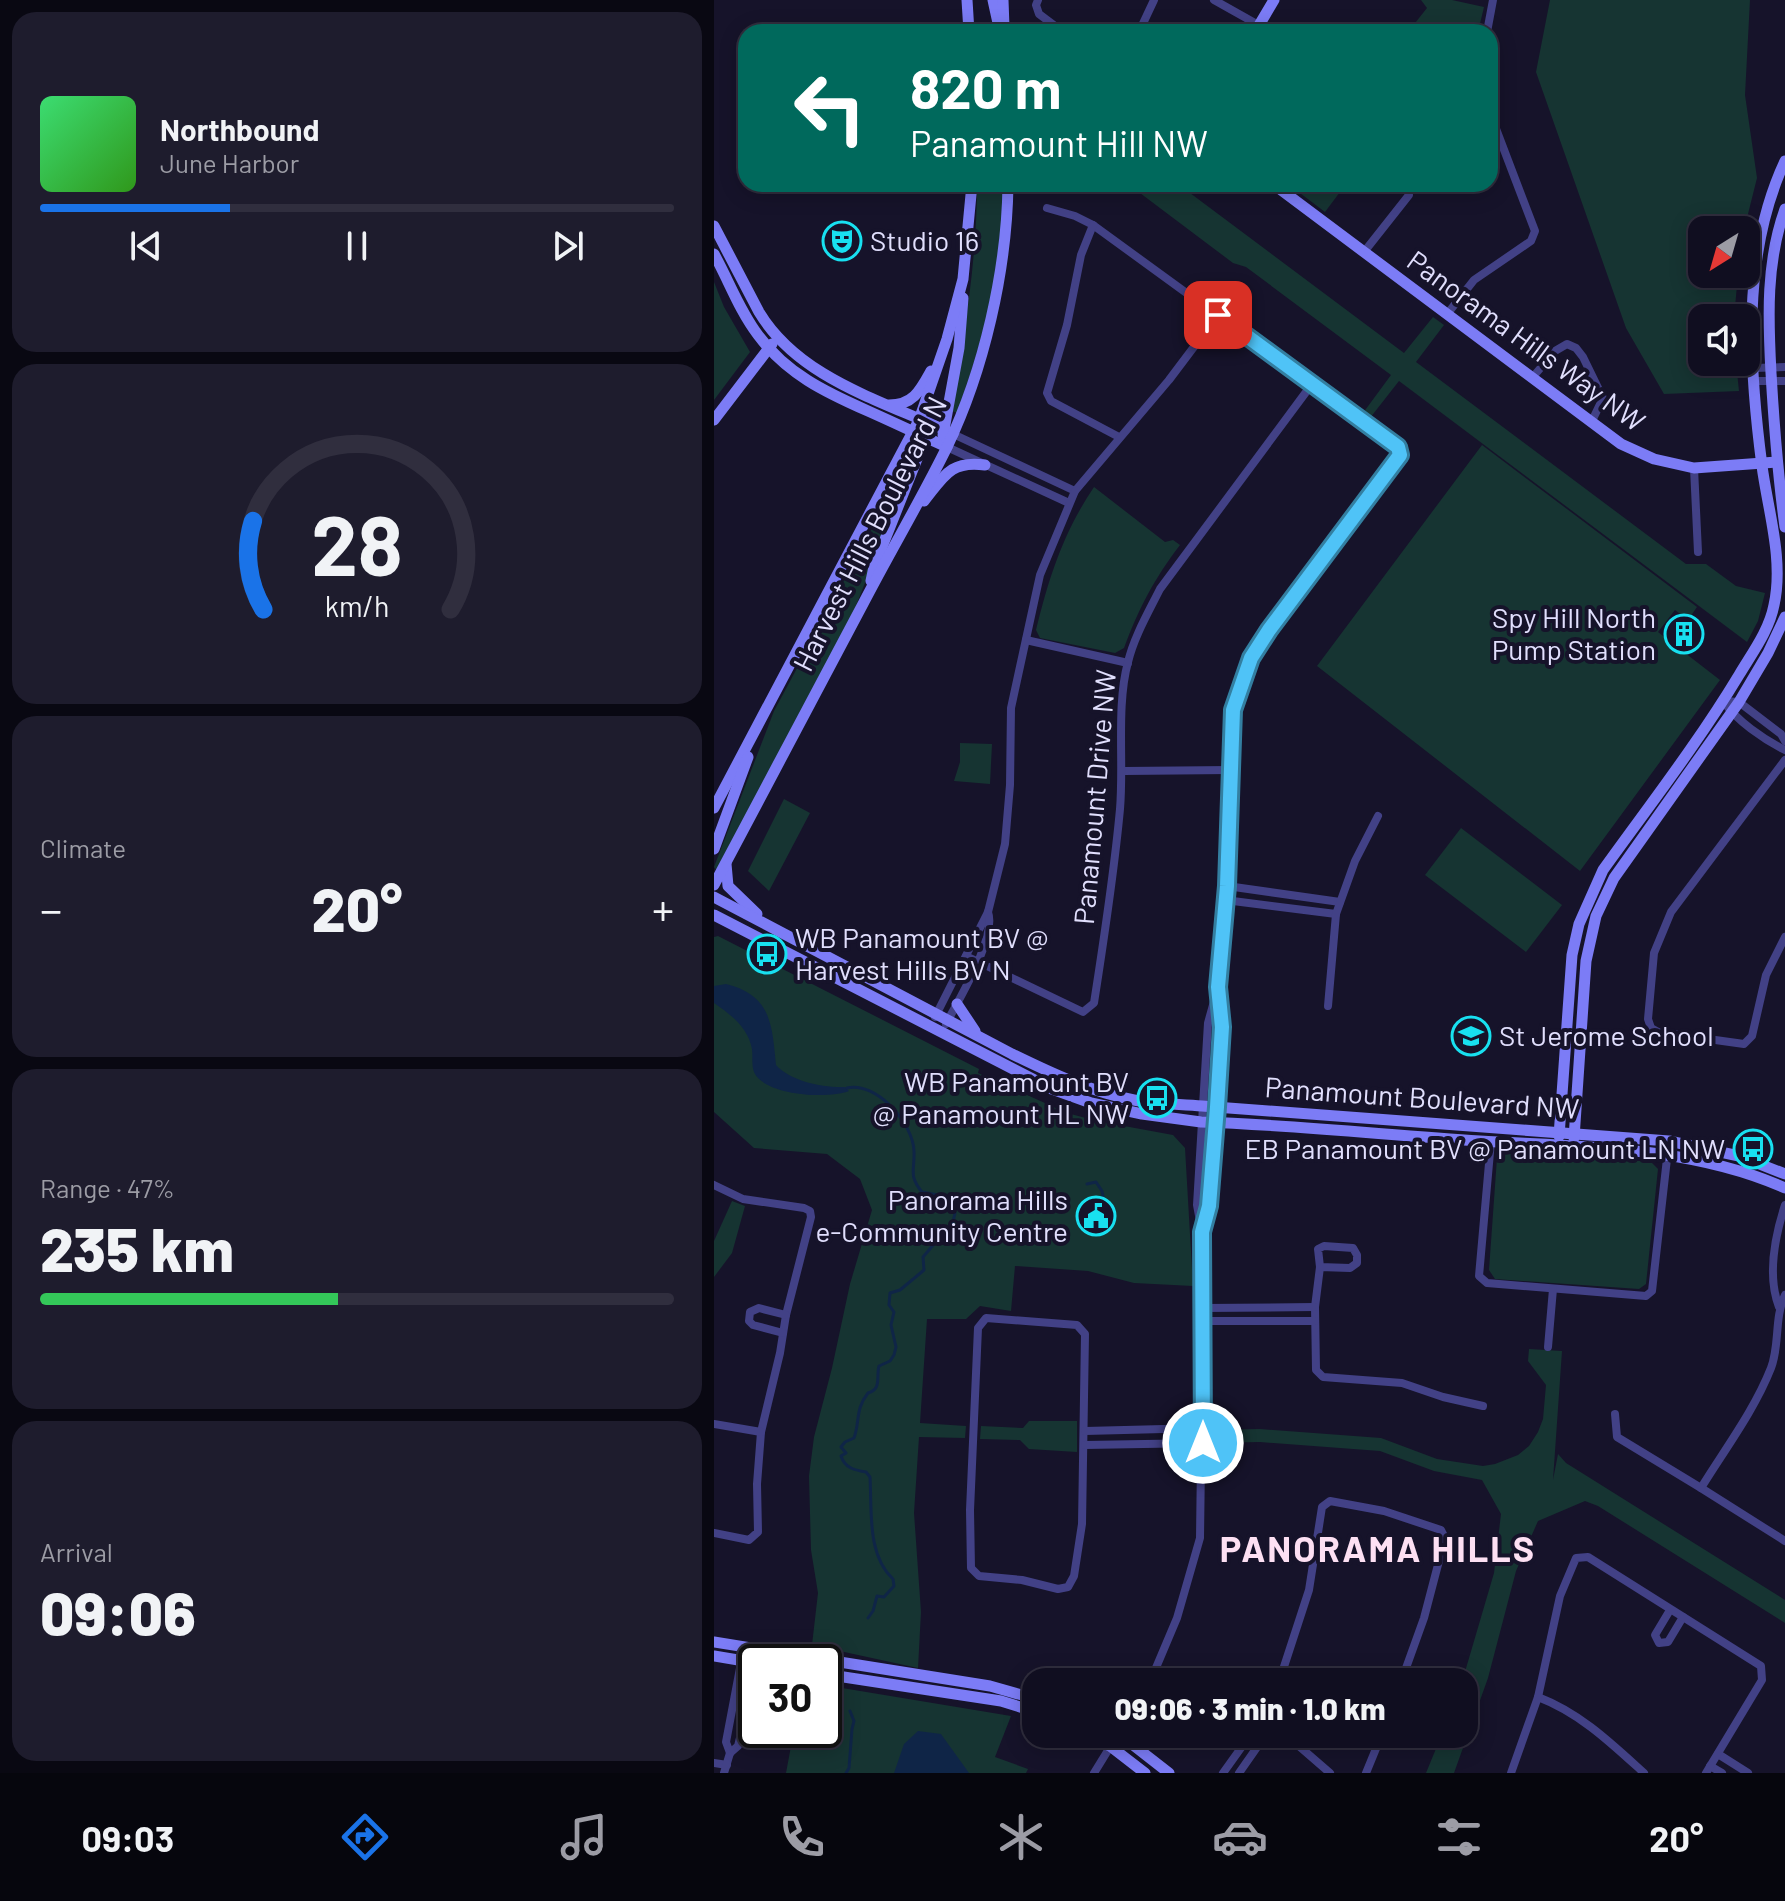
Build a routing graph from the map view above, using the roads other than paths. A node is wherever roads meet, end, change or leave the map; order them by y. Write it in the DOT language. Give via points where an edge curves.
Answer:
graph roads {
  1 [pos="967,0"];
  2 [pos="993,0"];
  3 [pos="1003,0"];
  4 [pos="1038,0"];
  5 [pos="1154,0"];
  6 [pos="1214,0"];
  7 [pos="1274,0"];
  8 [pos="1493,0"];
  9 [pos="968,24"];
  10 [pos="1000,24"];
  11 [pos="1002,24"];
  12 [pos="1052,24"];
  13 [pos="1143,24"];
  14 [pos="1250,24"];
  15 [pos="1260,24"];
  16 [pos="1488,24"];
  17 [pos="1498,134"];
  18 [pos="1785,161"];
  19 [pos="971,192"];
  20 [pos="1007,192"];
  21 [pos="1284,192"];
  22 [pos="1408,192"];
  23 [pos="1047,208"];
  24 [pos="1785,209"];
  25 [pos="1093,225"];
  26 [pos="714,226"];
  27 [pos="1364,252"];
  28 [pos="714,254"];
  29 [pos="963,279"];
  30 [pos="1753,304"];
  31 [pos="1448,313"];
  32 [pos="1218,315"];
  33 [pos="778,338"];
  34 [pos="947,339"];
  35 [pos="769,348"];
  36 [pos="1771,367"];
  37 [pos="1785,367"];
  38 [pos="1760,368"];
  39 [pos="1755,376"];
  40 [pos="1532,378"];
  41 [pos="1755,381"];
  42 [pos="1771,381"];
  43 [pos="1785,381"];
  44 [pos="1312,384"];
  45 [pos="888,405"];
  46 [pos="714,420"];
  47 [pos="919,420"];
  48 [pos="1591,423"];
  49 [pos="948,432"];
  50 [pos="917,434"];
  51 [pos="1119,437"];
  52 [pos="947,447"];
  53 [pos="1777,462"];
  54 [pos="1762,463"];
  55 [pos="985,465"];
  56 [pos="1694,468"];
  57 [pos="1075,491"];
  58 [pos="1069,503"];
  59 [pos="909,521"];
  60 [pos="1785,527"];
  61 [pos="1698,552"];
  62 [pos="869,591"];
  63 [pos="1785,617"];
  64 [pos="1026,640"];
  65 [pos="1128,663"];
  66 [pos="1723,701"];
  67 [pos="1739,702"];
  68 [pos="1731,713"];
  69 [pos="763,716"];
  70 [pos="1785,741"];
  71 [pos="1785,750"];
  72 [pos="1785,760"];
  73 [pos="1230,770"];
  74 [pos="1124,771"];
  75 [pos="714,806"];
  76 [pos="1378,816"];
  77 [pos="714,849"];
  78 [pos="726,862"];
  79 [pos="714,885"];
  80 [pos="1227,886"];
  81 [pos="714,897"];
  82 [pos="1225,900"];
  83 [pos="1340,902"];
  84 [pos="988,912"];
  85 [pos="1336,914"];
  86 [pos="714,915"];
  87 [pos="728,922"];
  88 [pos="714,925"];
  89 [pos="769,925"];
  90 [pos="1785,937"];
  91 [pos="966,956"];
  92 [pos="978,960"];
  93 [pos="1218,987"];
  94 [pos="957,1004"];
  95 [pos="1328,1006"];
  96 [pos="936,1015"];
  97 [pos="948,1021"];
  98 [pos="930,1027"];
  99 [pos="942,1033"];
  100 [pos="981,1038"];
  101 [pos="1202,1106"];
  102 [pos="1217,1107"];
  103 [pos="1396,1120"];
  104 [pos="1201,1122"];
  105 [pos="1216,1122"];
  106 [pos="1492,1127"];
  107 [pos="1559,1132"];
  108 [pos="1575,1133"];
  109 [pos="1395,1135"];
  110 [pos="1491,1141"];
  111 [pos="1669,1141"];
  112 [pos="1559,1146"];
  113 [pos="1573,1147"];
  114 [pos="1667,1156"];
  115 [pos="1785,1174"];
  116 [pos="714,1185"];
  117 [pos="1785,1188"];
  118 [pos="1785,1205"];
  119 [pos="1202,1232"];
  120 [pos="1320,1267"];
  121 [pos="1553,1289"];
  122 [pos="1785,1295"];
  123 [pos="1203,1308"];
  124 [pos="1782,1308"];
  125 [pos="1315,1314"];
  126 [pos="786,1315"];
  127 [pos="1203,1321"];
  128 [pos="783,1333"];
  129 [pos="1548,1347"];
  130 [pos="1483,1406"];
  131 [pos="1615,1414"];
  132 [pos="714,1424"];
  133 [pos="1203,1428"];
  134 [pos="1085,1431"];
  135 [pos="761,1432"];
  136 [pos="1203,1443"];
  137 [pos="1085,1445"];
  138 [pos="1701,1488"];
  139 [pos="714,1533"];
  140 [pos="1785,1541"];
  141 [pos="1670,1610"];
  142 [pos="1683,1617"];
  143 [pos="714,1642"];
  144 [pos="738,1646"];
  145 [pos="714,1656"];
  146 [pos="738,1660"];
  147 [pos="842,1668"];
  148 [pos="1156,1668"];
  149 [pos="1284,1668"];
  150 [pos="1406,1668"];
  151 [pos="738,1677"];
  152 [pos="842,1677"];
  153 [pos="1022,1695"];
  154 [pos="1538,1697"];
  155 [pos="1022,1708"];
  156 [pos="738,1746"];
  157 [pos="1109,1748"];
  158 [pos="1113,1748"];
  159 [pos="1136,1748"];
  160 [pos="1241,1748"];
  161 [pos="1256,1748"];
  162 [pos="1301,1748"];
  163 [pos="1376,1748"];
  164 [pos="730,1753"];
  165 [pos="1718,1754"];
  166 [pos="714,1763"];
  167 [pos="726,1769"];
  168 [pos="1708,1769"];
  169 [pos="1094,1773"];
  170 [pos="1145,1773"];
  171 [pos="1169,1773"];
  172 [pos="1223,1773"];
  173 [pos="1239,1773"];
  174 [pos="1330,1773"];
  175 [pos="1366,1773"];
  176 [pos="1511,1773"];
  177 [pos="1644,1773"];
  178 [pos="1722,1773"];
  179 [pos="1748,1773"];
  1 -- 9 [label="street"];
  2 -- 10 [label="street"];
  3 -- 11 [label="street"];
  4 -- 12 [label="street" via="1039,14"];
  5 -- 13 [label="street"];
  6 -- 14 [label="street"];
  7 -- 15 [label="street"];
  8 -- 16 [label="street"];
  17 -- 31 [label="street" via="1535,231 1531,241 1474,280"];
  18 -- 30 [label="street" via="1757,249"];
  19 -- 29 [label="street, Harvest Hills Boulevard N"];
  20 -- 49 [label="street, Harvest Hills Boulevard N" via="995,301 977,365"];
  21 -- 27 [label="street, Panorama Hills Way NW"];
  22 -- 27 [label="street"];
  23 -- 25 [label="street"];
  24 -- 36 [label="street" via="1773,253 1768,304"];
  25 -- 32 [label="street"];
  25 -- 51 [label="street" via="1047,393 1051,401"];
  26 -- 33 [label="street"];
  27 -- 31 [label="street, Panorama Hills Way NW"];
  28 -- 35 [label="street" via="735,299"];
  29 -- 34 [label="street, Harvest Hills Boulevard N"];
  29 -- 49 [label="street"];
  31 -- 40 [label="street, Panorama Hills Way NW"];
  32 -- 44 [label="street"];
  32 -- 51 [label="street"];
  33 -- 35 [label="street"];
  33 -- 45 [label="street" via="824,374"];
  34 -- 45 [label="street" via="919,393 906,404"];
  34 -- 47 [label="street, Harvest Hills Boulevard N"];
  35 -- 46 [label="street"];
  35 -- 50 [label="street" via="814,386"];
  36 -- 37 [label="street"];
  36 -- 38 [label="street"];
  36 -- 42 [label="street"];
  39 -- 41 [label="street"];
  40 -- 48 [label="street, Panorama Hills Way NW"];
  40 -- 48 [label="street" via="1559,347 1571,344 1603,398"];
  41 -- 42 [label="street"];
  41 -- 54 [label="street"];
  42 -- 43 [label="street"];
  42 -- 53 [label="street"];
  44 -- 65 [label="street, Panamount Drive NW" via="1160,589"];
  44 -- 73 [label="street" via="1398,447 1400,455 1251,658 1233,710"];
  45 -- 47 [label="street"];
  47 -- 49 [label="street"];
  47 -- 50 [label="street, Harvest Hills Boulevard N"];
  48 -- 56 [label="street, Panorama Hills Way NW" via="1654,459"];
  49 -- 52 [label="street, Harvest Hills Boulevard N"];
  49 -- 57 [label="street"];
  50 -- 52 [label="street"];
  50 -- 62 [label="street" via="919,454"];
  50 -- 69 [label="street, Harvest Hills Boulevard N"];
  51 -- 57 [label="street"];
  52 -- 55 [label="street"];
  52 -- 59 [label="street, Harvest Hills Boulevard N"];
  53 -- 54 [label="street, Panorama Hills Way NW"];
  53 -- 60 [label="street"];
  54 -- 56 [label="street, Panorama Hills Way NW"];
  54 -- 66 [label="street" via="1777,562 1776,596 1765,632"];
  55 -- 58 [label="street"];
  55 -- 59 [label="street" via="956,466"];
  56 -- 61 [label="street"];
  57 -- 58 [label="street"];
  58 -- 64 [label="street" via="1040,575"];
  59 -- 62 [label="street, Harvest Hills Boulevard N"];
  62 -- 78 [label="street, Harvest Hills Boulevard N"];
  63 -- 67 [label="street"];
  64 -- 65 [label="street"];
  64 -- 84 [label="street" via="1011,708 1005,844"];
  65 -- 74 [label="street, Panamount Drive NW" via="1121,717"];
  66 -- 67 [label="street"];
  66 -- 68 [label="street"];
  66 -- 107 [label="street" via="1603,870 1579,924 1572,955"];
  67 -- 68 [label="street"];
  67 -- 70 [label="street"];
  68 -- 71 [label="street"];
  68 -- 108 [label="street" via="1614,878 1596,916 1586,961"];
  69 -- 75 [label="street, Harvest Hills Boulevard N"];
  69 -- 77 [label="street"];
  72 -- 90 [label="street" via="1671,912 1654,953 1651,1028 1744,1044 1752,1036 1766,975"];
  73 -- 74 [label="street"];
  73 -- 80 [label="street"];
  74 -- 92 [label="street, Panamount Drive NW" via="1094,1003 1083,1012"];
  76 -- 83 [label="street"];
  78 -- 79 [label="street, Harvest Hills Boulevard N"];
  78 -- 89 [label="street" via="728,886"];
  80 -- 82 [label="street"];
  80 -- 83 [label="street"];
  81 -- 89 [label="street, Panamount Boulevard NW"];
  82 -- 85 [label="street"];
  82 -- 93 [label="street"];
  83 -- 85 [label="street"];
  84 -- 91 [label="street"];
  84 -- 92 [label="street" via="992,922"];
  85 -- 95 [label="street"];
  86 -- 87 [label="street, Panamount Boulevard NW"];
  87 -- 88 [label="street"];
  87 -- 98 [label="street, Panamount Boulevard NW"];
  89 -- 96 [label="street, Panamount Boulevard NW"];
  91 -- 92 [label="street, Panamount Drive NW"];
  91 -- 96 [label="street"];
  92 -- 94 [label="street"];
  93 -- 101 [label="street" via="1208,1023"];
  93 -- 102 [label="street" via="1222,1027"];
  94 -- 97 [label="street"];
  94 -- 100 [label="street"];
  96 -- 97 [label="street, Panamount Boulevard NW"];
  96 -- 98 [label="street"];
  97 -- 99 [label="street"];
  97 -- 100 [label="street, Panamount Boulevard NW"];
  98 -- 99 [label="street, Panamount Boulevard NW"];
  99 -- 104 [label="street, Panamount Boulevard NW" via="1091,1103"];
  100 -- 101 [label="street, Panamount Boulevard NW" via="1098,1091"];
  101 -- 102 [label="street, Panamount Boulevard NW"];
  101 -- 104 [label="street"];
  102 -- 103 [label="street, Panamount Boulevard NW"];
  102 -- 105 [label="street"];
  103 -- 106 [label="street, Panamount Boulevard NW"];
  103 -- 109 [label="street"];
  104 -- 105 [label="street, Panamount Boulevard NW"];
  104 -- 119 [label="street" via="1197,1205"];
  105 -- 109 [label="street, Panamount Boulevard NW"];
  105 -- 119 [label="street"];
  106 -- 107 [label="street, Panamount Boulevard NW"];
  106 -- 110 [label="street"];
  107 -- 108 [label="street, Panamount Boulevard NW"];
  107 -- 112 [label="street"];
  108 -- 111 [label="street, Panamount Boulevard NW"];
  108 -- 113 [label="street"];
  109 -- 110 [label="street, Panamount Boulevard NW"];
  110 -- 112 [label="street, Panamount Boulevard NW"];
  110 -- 121 [label="street" via="1479,1276 1487,1283"];
  111 -- 114 [label="street"];
  111 -- 115 [label="street, Panamount Boulevard NW" via="1739,1156"];
  112 -- 113 [label="street, Panamount Boulevard NW"];
  113 -- 114 [label="street, Panamount Boulevard NW"];
  114 -- 117 [label="street, Panamount Boulevard NW" via="1707,1161"];
  114 -- 121 [label="street" via="1652,1291 1646,1296"];
  116 -- 126 [label="street" via="743,1199 810,1211"];
  118 -- 124 [label="street" via="1773,1291"];
  119 -- 123 [label="street"];
  120 -- 120 [label="street" via="1350,1268 1357,1255 1353,1248 1324,1246 1318,1249"];
  120 -- 125 [label="street"];
  121 -- 129 [label="street"];
  122 -- 124 [label="street"];
  123 -- 125 [label="street"];
  123 -- 127 [label="street"];
  124 -- 138 [label="street" via="1773,1364 1760,1395"];
  125 -- 127 [label="street"];
  125 -- 130 [label="street" via="1316,1370 1323,1377 1402,1383"];
  126 -- 128 [label="street"];
  126 -- 128 [label="street" via="759,1308 749,1317 753,1325"];
  127 -- 133 [label="street"];
  128 -- 135 [label="street"];
  131 -- 138 [label="street" via="1617,1437"];
  132 -- 135 [label="street"];
  133 -- 134 [label="street"];
  133 -- 136 [label="street"];
  134 -- 137 [label="street"];
  134 -- 137 [label="street" via="1085,1334 1077,1325 986,1318 978,1328 970,1510 971,1568 979,1576 1068,1587 1082,1524"];
  135 -- 139 [label="street" via="758,1532 749,1540"];
  136 -- 137 [label="street"];
  136 -- 148 [label="street" via="1200,1538"];
  138 -- 140 [label="street"];
  141 -- 142 [label="street"];
  141 -- 142 [label="street" via="1655,1635 1659,1643 1668,1642"];
  141 -- 154 [label="street" via="1588,1557 1576,1558 1560,1596"];
  142 -- 165 [label="street" via="1761,1666 1763,1673"];
  143 -- 144 [label="street"];
  145 -- 146 [label="street"];
  147 -- 153 [label="street" via="990,1686"];
  149 -- 150 [label="street" via="1309,1590 1322,1507 1330,1501 1384,1511 1441,1530 1445,1538"];
  151 -- 164 [label="street" via="726,1742"];
  152 -- 155 [label="street"];
  154 -- 176 [label="street"];
  154 -- 177 [label="street" via="1595,1729"];
  156 -- 164 [label="street"];
  157 -- 169 [label="street"];
  158 -- 170 [label="street"];
  159 -- 171 [label="street"];
  160 -- 172 [label="street"];
  161 -- 173 [label="street"];
  162 -- 174 [label="street"];
  163 -- 175 [label="street"];
  164 -- 167 [label="street"];
  165 -- 168 [label="street"];
  165 -- 179 [label="street"];
  166 -- 167 [label="street"];
  168 -- 178 [label="street"];
}
